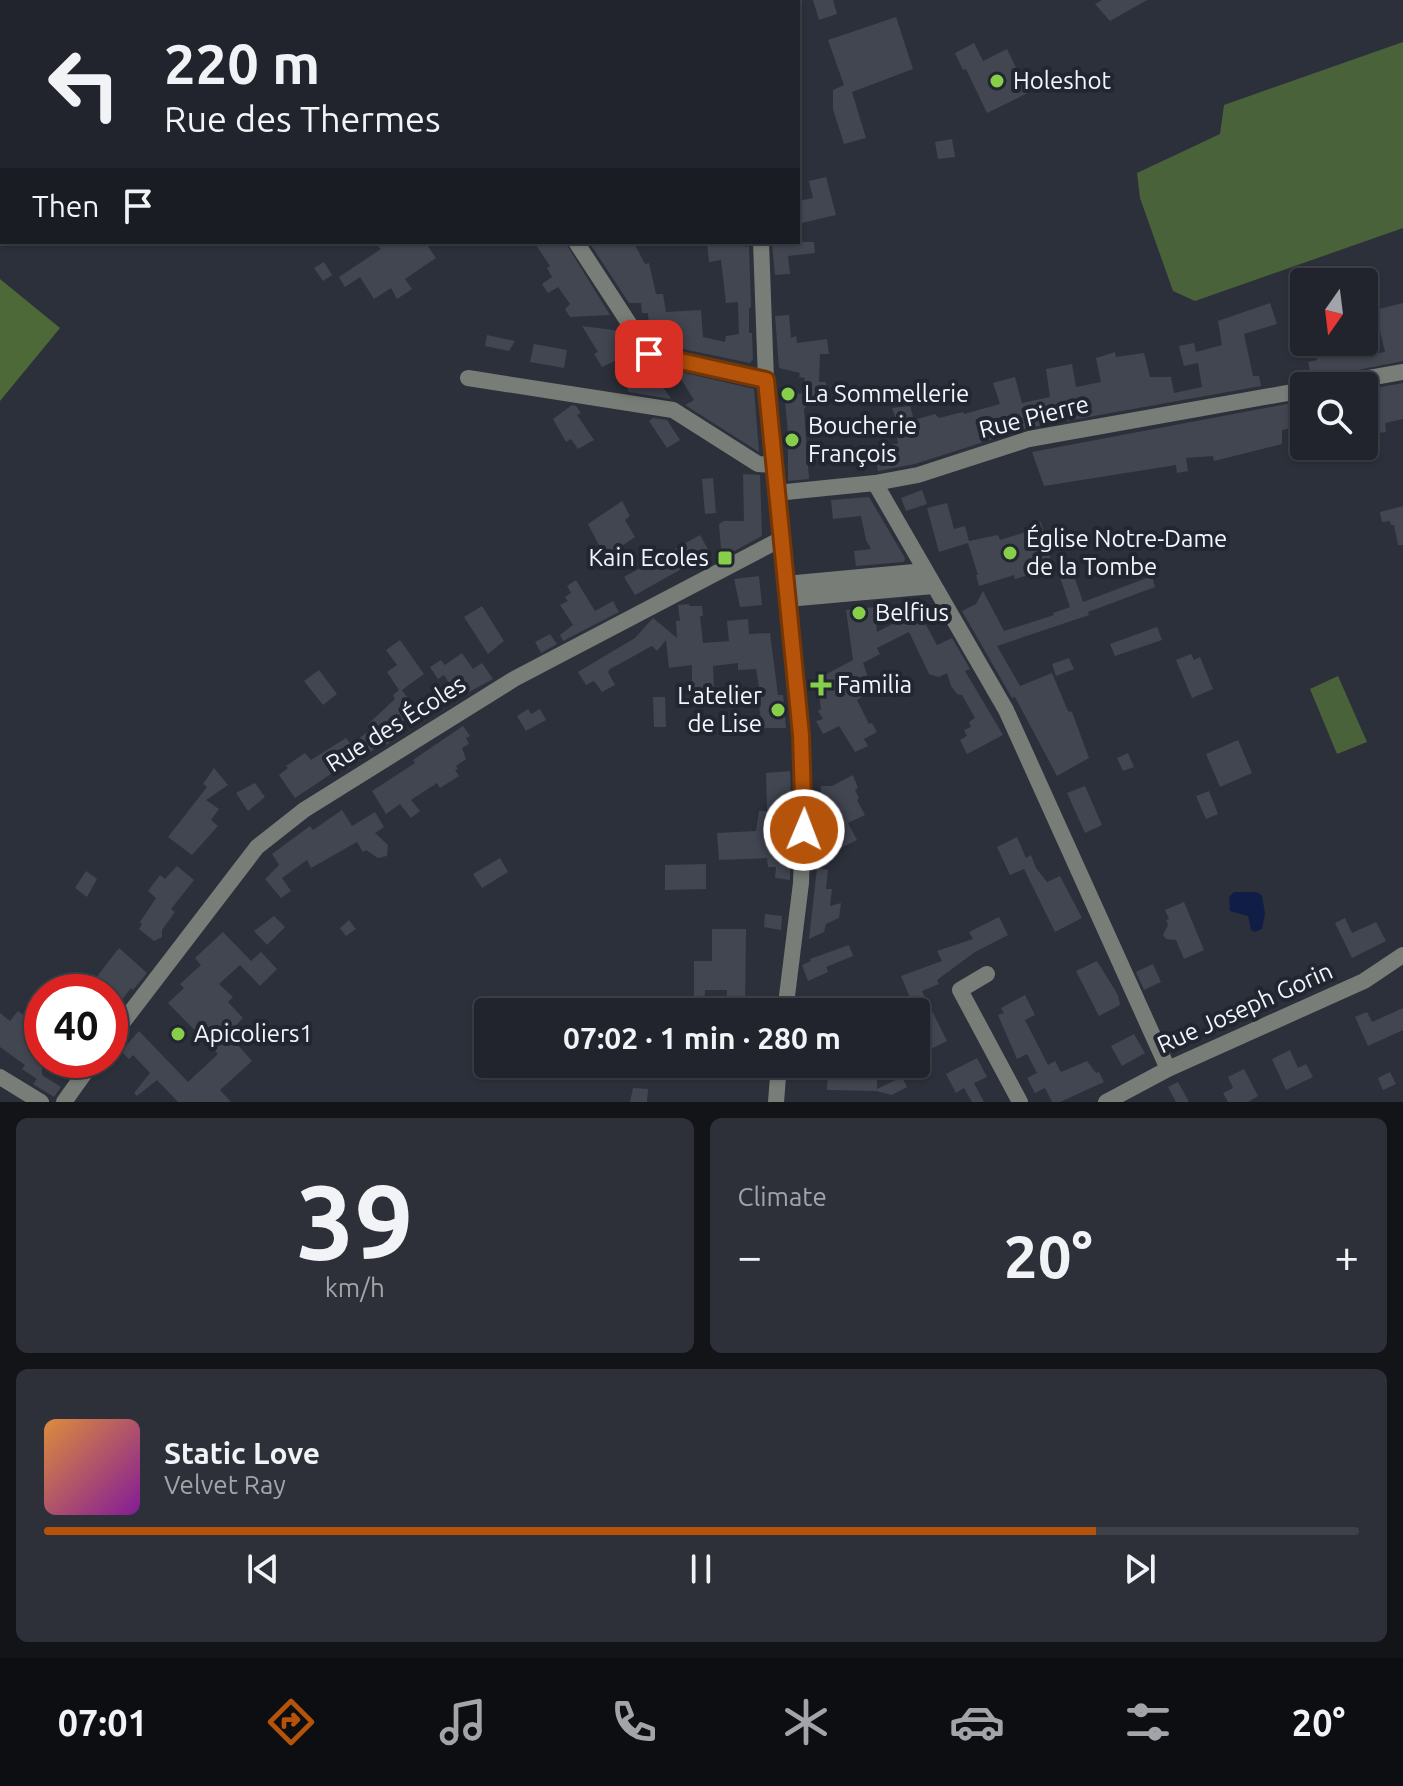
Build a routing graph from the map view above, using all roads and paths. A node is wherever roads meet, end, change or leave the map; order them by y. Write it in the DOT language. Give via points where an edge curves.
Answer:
graph roads {
  1 [pos="577,244"];
  2 [pos="761,244"];
  3 [pos="1403,372"];
  4 [pos="1378,376"];
  5 [pos="468,378"];
  6 [pos="766,380"];
  7 [pos="1290,392"];
  8 [pos="774,465"];
  9 [pos="875,483"];
  10 [pos="776,493"];
  11 [pos="781,539"];
  12 [pos="929,578"];
  13 [pos="786,592"];
  14 [pos="1403,955"];
  15 [pos="987,974"];
  16 [pos="787,998"];
  17 [pos="128,1015"];
  18 [pos="1168,1069"];
  19 [pos="0,1077"];
  20 [pos="81,1078"];
  21 [pos="778,1078"];
  22 [pos="41,1102"];
  23 [pos="64,1102"];
  24 [pos="776,1102"];
  25 [pos="1020,1102"];
  26 [pos="1106,1102"];
  1 -- 6 [label="street" via="649,354"];
  2 -- 6 [label="street"];
  3 -- 4 [label="street"];
  5 -- 8 [label="street" via="673,410 758,464"];
  6 -- 8 [label="street"];
  7 -- 9 [label="street, Rue Pierre" via="1029,439 918,475"];
  8 -- 10 [label="street"];
  9 -- 10 [label="street, Rue Pierre"];
  9 -- 12 [label="street"];
  10 -- 11 [label="street"];
  11 -- 13 [label="street"];
  11 -- 17 [label="street, Rue des Écoles" via="514,679 304,810 257,847"];
  12 -- 13 [label="street"];
  12 -- 18 [label="street" via="1006,710"];
  13 -- 16 [label="street" via="804,793 801,883"];
  14 -- 18 [label="street, Rue Joseph Gorin" via="1364,981"];
  15 -- 25 [label="street" via="960,990"];
  18 -- 26 [label="street, Rue Joseph Gorin"];
  19 -- 22 [label="street"];
  20 -- 23 [label="street"];
  21 -- 24 [label="street"];
}
